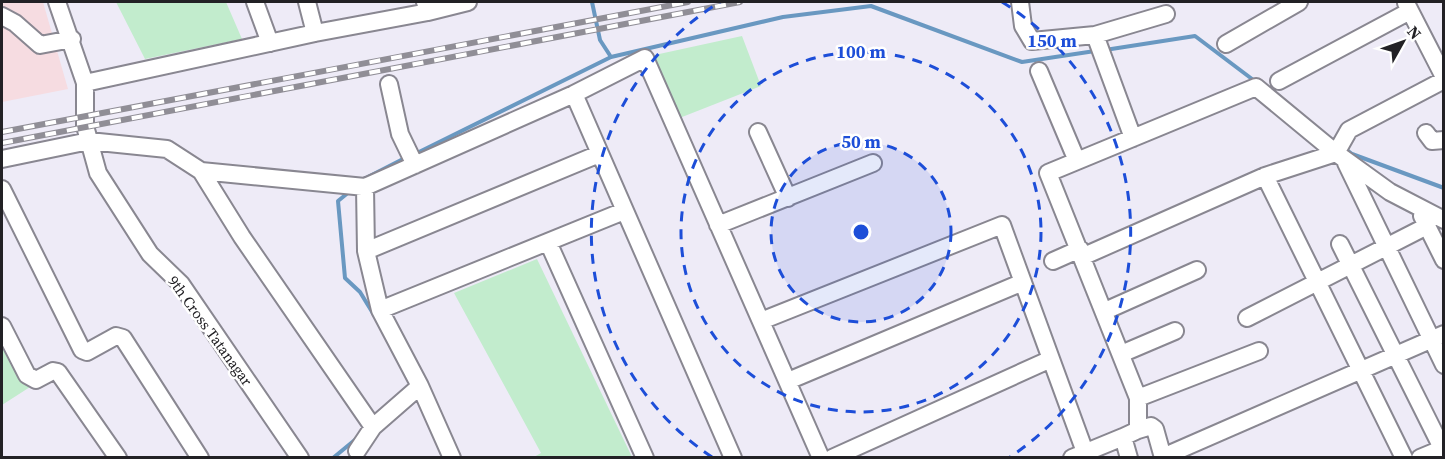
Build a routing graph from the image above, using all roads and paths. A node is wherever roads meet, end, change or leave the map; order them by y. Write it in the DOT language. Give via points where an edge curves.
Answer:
graph roads {
  1 [pos="57,2"];
  2 [pos="255,2"];
  3 [pos="307,2"];
  4 [pos="468,2"];
  5 [pos="1020,2"];
  6 [pos="1299,2"];
  7 [pos="427,7"];
  8 [pos="1407,7"];
  9 [pos="1166,14"];
  10 [pos="2,16"];
  11 [pos="315,33"];
  12 [pos="72,39"];
  13 [pos="270,43"];
  14 [pos="1226,44"];
  15 [pos="1098,45"];
  16 [pos="1039,71"];
  17 [pos="1443,79"];
  18 [pos="1279,81"];
  19 [pos="85,83"];
  20 [pos="389,84"];
  21 [pos="574,94"];
  22 [pos="758,132"];
  23 [pos="1426,133"];
  24 [pos="1132,138"];
  25 [pos="1443,140"];
  26 [pos="89,141"];
  27 [pos="1340,151"];
  28 [pos="599,154"];
  29 [pos="2,159"];
  30 [pos="1077,161"];
  31 [pos="873,163"];
  32 [pos="415,165"];
  33 [pos="201,171"];
  34 [pos="1265,176"];
  35 [pos="359,186"];
  36 [pos="2,189"];
  37 [pos="788,198"];
  38 [pos="1416,204"];
  39 [pos="624,211"];
  40 [pos="1443,220"];
  41 [pos="718,225"];
  42 [pos="1427,226"];
  43 [pos="548,242"];
  44 [pos="1340,244"];
  45 [pos="1387,247"];
  46 [pos="366,251"];
  47 [pos="1082,253"];
  48 [pos="1443,260"];
  49 [pos="1053,261"];
  50 [pos="1349,265"];
  51 [pos="1197,270"];
  52 [pos="1315,281"];
  53 [pos="1023,282"];
  54 [pos="380,310"];
  55 [pos="1105,311"];
  56 [pos="1247,318"];
  57 [pos="761,321"];
  58 [pos="2,326"];
  59 [pos="1175,331"];
  60 [pos="1437,337"];
  61 [pos="1259,351"];
  62 [pos="1121,354"];
  63 [pos="1395,356"];
  64 [pos="1051,358"];
  65 [pos="1443,365"];
  66 [pos="1362,371"];
  67 [pos="788,381"];
  68 [pos="420,386"];
  69 [pos="1138,398"];
  70 [pos="373,427"];
  71 [pos="1130,433"];
  72 [pos="1441,451"];
  73 [pos="354,455"];
  74 [pos="1078,455"];
  75 [pos="118,458"];
  76 [pos="200,458"];
  77 [pos="300,458"];
  78 [pos="452,458"];
  79 [pos="645,458"];
  80 [pos="733,458"];
  81 [pos="821,458"];
  82 [pos="832,458"];
  83 [pos="1129,458"];
  84 [pos="1404,458"];
  85 [pos="1420,458"];
  1 -- 12 [label="street, 9th Cross Tatanagar"];
  2 -- 13 [label="street"];
  3 -- 11 [label="street"];
  4 -- 7 [label="street"];
  5 -- 15 [label="street" via="1023,26 1032,40"];
  6 -- 14 [label="street"];
  7 -- 11 [label="street"];
  8 -- 17 [label="street"];
  8 -- 18 [label="street"];
  9 -- 15 [label="street"];
  10 -- 12 [label="street" via="40,45"];
  11 -- 13 [label="street"];
  12 -- 19 [label="street, 9th Cross Tatanagar"];
  13 -- 19 [label="street"];
  15 -- 24 [label="street"];
  16 -- 30 [label="street"];
  17 -- 27 [label="street" via="1349,130"];
  19 -- 26 [label="street, 9th Cross Tatanagar"];
  20 -- 32 [label="street" via="400,134"];
  21 -- 28 [label="street"];
  21 -- 32 [label="street"];
  21 -- 41 [label="street" via="645,58"];
  22 -- 37 [label="street"];
  23 -- 25 [label="street" via="1432,141"];
  24 -- 27 [label="street" via="1256,87"];
  24 -- 30 [label="street"];
  26 -- 29 [label="street"];
  26 -- 33 [label="street" via="167,149"];
  26 -- 77 [label="street, 9th Cross Tatanagar" via="98,173 150,254 181,284"];
  27 -- 34 [label="street"];
  27 -- 38 [label="street" via="1390,192"];
  27 -- 45 [label="street"];
  28 -- 39 [label="street"];
  28 -- 46 [label="street"];
  30 -- 47 [label="street" via="1048,173"];
  31 -- 37 [label="street"];
  32 -- 35 [label="street"];
  33 -- 35 [label="street"];
  33 -- 70 [label="street"];
  34 -- 47 [label="street"];
  34 -- 52 [label="street"];
  35 -- 46 [label="street"];
  36 -- 76 [label="street" via="82,350 91,351 116,336 123,338"];
  37 -- 41 [label="street"];
  38 -- 40 [label="street"];
  38 -- 42 [label="street"];
  39 -- 43 [label="street"];
  39 -- 80 [label="street"];
  41 -- 57 [label="street"];
  42 -- 45 [label="street"];
  42 -- 48 [label="street"];
  43 -- 54 [label="street"];
  43 -- 79 [label="street"];
  44 -- 50 [label="street"];
  45 -- 50 [label="street"];
  45 -- 60 [label="street"];
  46 -- 54 [label="street"];
  47 -- 49 [label="street"];
  47 -- 55 [label="street"];
  50 -- 52 [label="street"];
  50 -- 63 [label="street"];
  51 -- 55 [label="street"];
  52 -- 56 [label="street"];
  52 -- 66 [label="street"];
  53 -- 57 [label="street" via="1002,225"];
  53 -- 64 [label="street"];
  53 -- 67 [label="street"];
  54 -- 68 [label="street"];
  55 -- 62 [label="street"];
  57 -- 67 [label="street"];
  58 -- 75 [label="street" via="27,375 36,380 58,372"];
  59 -- 62 [label="street"];
  60 -- 63 [label="street"];
  60 -- 65 [label="street"];
  61 -- 69 [label="street"];
  62 -- 69 [label="street"];
  63 -- 66 [label="street"];
  63 -- 72 [label="street"];
  64 -- 74 [label="street"];
  64 -- 82 [label="street"];
  66 -- 71 [label="street" via="1165,456 1151,426"];
  66 -- 84 [label="street"];
  67 -- 81 [label="street"];
  68 -- 70 [label="street"];
  68 -- 78 [label="street"];
  69 -- 71 [label="street"];
  70 -- 73 [label="street"];
  71 -- 74 [label="street"];
  71 -- 83 [label="street"];
  72 -- 85 [label="street"];
}
